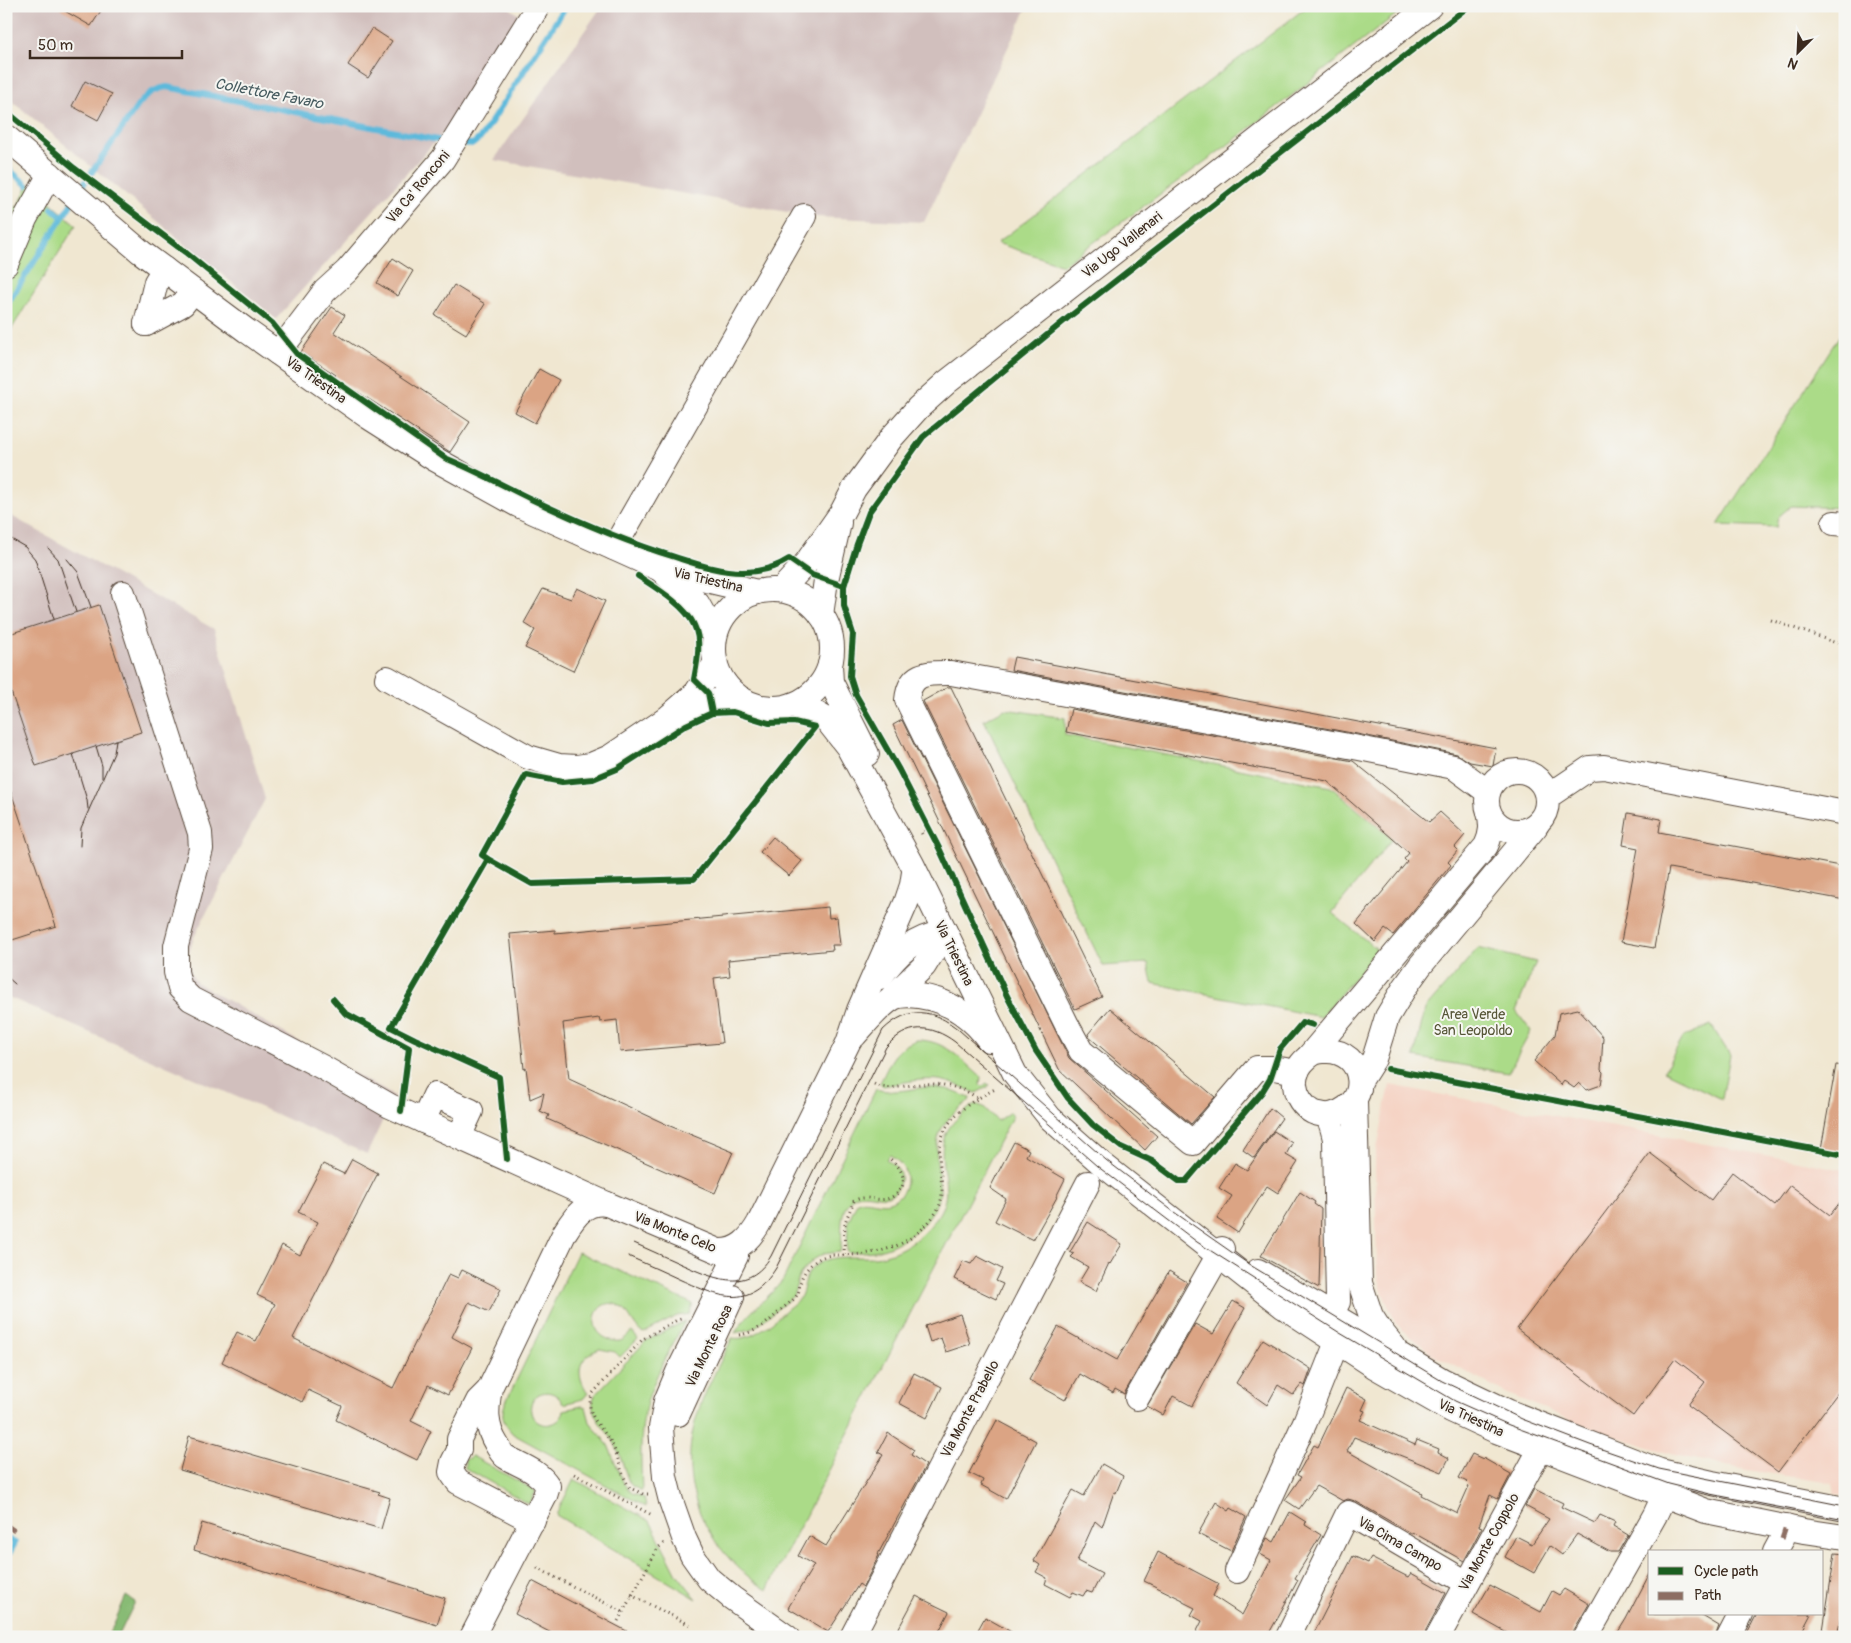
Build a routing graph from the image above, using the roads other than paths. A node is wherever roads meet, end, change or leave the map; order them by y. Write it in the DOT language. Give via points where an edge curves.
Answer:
graph roads {
  1 [pos="538,6"];
  2 [pos="1430,6"];
  3 [pos="6,137"];
  4 [pos="53,177"];
  5 [pos="804,216"];
  6 [pos="6,264"];
  7 [pos="164,270"];
  8 [pos="193,291"];
  9 [pos="278,354"];
  10 [pos="842,512"];
  11 [pos="614,548"];
  12 [pos="660,569"];
  13 [pos="781,590"];
  14 [pos="756,592"];
  15 [pos="123,593"];
  16 [pos="821,615"];
  17 [pos="715,635"];
  18 [pos="715,664"];
  19 [pos="830,665"];
  20 [pos="387,678"];
  21 [pos="742,700"];
  22 [pos="794,705"];
  23 [pos="665,720"];
  24 [pos="1547,797"];
  25 [pos="1489,802"];
  26 [pos="1845,813"];
  27 [pos="1536,826"];
  28 [pos="910,864"];
  29 [pos="945,932"];
  30 [pos="887,1002"];
  31 [pos="862,1003"];
  32 [pos="848,1042"];
  33 [pos="1303,1064"];
  34 [pos="1006,1081"];
  35 [pos="1357,1091"];
  36 [pos="1325,1116"];
  37 [pos="1088,1183"];
  38 [pos="607,1204"];
  39 [pos="740,1244"];
  40 [pos="1220,1252"];
  41 [pos="1360,1283"];
  42 [pos="1336,1319"];
  43 [pos="1404,1358"];
  44 [pos="490,1388"];
  45 [pos="1138,1398"];
  46 [pos="1541,1448"];
  47 [pos="459,1450"];
  48 [pos="503,1456"];
  49 [pos="1664,1496"];
  50 [pos="1845,1509"];
  51 [pos="533,1522"];
  52 [pos="1845,1537"];
  53 [pos="1781,1539"];
  54 [pos="1237,1571"];
  55 [pos="1467,1583"];
  56 [pos="1740,1616"];
  57 [pos="472,1637"];
  58 [pos="787,1637"];
  59 [pos="852,1637"];
  60 [pos="1288,1637"];
  61 [pos="1438,1637"];
  62 [pos="1586,1637"];
  63 [pos="1729,1637"];
  1 -- 9 [label="street, Via Ca' Ronconi" via="444,159 347,271 325,291"];
  2 -- 10 [label="street, Via Ugo Vallenari" via="947,382 892,437 854,489"];
  3 -- 4 [label="street, Via Triestina"];
  4 -- 6 [label="street" via="25,219"];
  4 -- 7 [label="street, Via Triestina"];
  5 -- 11 [label="street"];
  7 -- 8 [label="street, Via Triestina"];
  7 -- 8 [label="street" via="156,282 146,324 184,304"];
  8 -- 9 [label="street, Via Triestina"];
  9 -- 11 [label="street, Via Triestina" via="433,458 518,505"];
  10 -- 13 [label="street, Via Ugo Vallenari"];
  10 -- 16 [label="street, Via Ugo Vallenari"];
  11 -- 12 [label="street, Via Triestina"];
  12 -- 14 [label="street, Via Triestina"];
  12 -- 17 [label="street, Via Triestina" via="697,603"];
  13 -- 14 [label="street"];
  13 -- 16 [label="street" via="804,599"];
  14 -- 17 [label="street" via="730,608 720,620"];
  15 -- 38 [label="street, Via Monte Celo" via="200,833 201,849 176,946 180,988 191,999 260,1033 390,1106"];
  16 -- 19 [label="street" via="829,630"];
  17 -- 18 [label="street"];
  18 -- 21 [label="street" via="725,684"];
  18 -- 23 [label="street" via="696,693"];
  19 -- 22 [label="street" via="810,696"];
  19 -- 28 [label="street, Via Triestina" via="831,682 904,826"];
  20 -- 23 [label="street" via="528,757 558,766 591,765 610,757"];
  21 -- 22 [label="street" via="758,707 776,709"];
  21 -- 23 [label="street" via="724,698"];
  22 -- 28 [label="street" via="826,719 840,735"];
  24 -- 25 [label="street" via="1538,779 1519,771 1501,776 1492,784"];
  24 -- 26 [label="street" via="1590,768 1604,766"];
  24 -- 27 [label="street" via="1543,818"];
  25 -- 27 [label="street" via="1494,821 1504,829 1526,831"];
  25 -- 33 [label="street" via="1492,822 1486,846"];
  25 -- 33 [label="street" via="1454,767 1354,746 951,673 926,673 912,681 907,700 1081,1051 1193,1143 1257,1068"];
  27 -- 35 [label="street" via="1405,987 1387,1017 1374,1059"];
  28 -- 29 [label="street, Via Triestina"];
  28 -- 31 [label="street" via="912,885 906,903"];
  29 -- 30 [label="street" via="924,966"];
  29 -- 31 [label="street" via="912,943 886,969"];
  29 -- 34 [label="street, Via Triestina"];
  30 -- 32 [label="street"];
  30 -- 34 [label="street" via="909,995 934,999 964,1014 978,1026"];
  31 -- 32 [label="street"];
  32 -- 39 [label="street" via="758,1223"];
  33 -- 35 [label="street" via="1320,1051 1340,1053 1356,1068"];
  33 -- 36 [label="street" via="1294,1083 1302,1104"];
  34 -- 40 [label="street, Via Triestina" via="1034,1099 1054,1122 1102,1164"];
  35 -- 36 [label="street" via="1347,1109"];
  35 -- 41 [label="street"];
  36 -- 42 [label="street" via="1335,1139"];
  37 -- 59 [label="street, Via Monte Prabello"];
  38 -- 39 [label="street, Via Monte Celo" via="712,1249 728,1251"];
  38 -- 44 [label="street" via="587,1207 571,1223"];
  39 -- 58 [label="street, Via Monte Rosa" via="753,1252 684,1398 664,1454 665,1477 684,1538 709,1579"];
  40 -- 42 [label="street, Via Triestina"];
  40 -- 42 [label="street, Via Triestina" via="1256,1285"];
  40 -- 45 [label="street"];
  41 -- 42 [label="street" via="1361,1302 1353,1317"];
  41 -- 43 [label="street" via="1371,1316"];
  42 -- 43 [label="street, Via Triestina"];
  42 -- 46 [label="street, Via Triestina" via="1432,1400"];
  42 -- 54 [label="street" via="1305,1422"];
  43 -- 50 [label="street, Via Triestina" via="1509,1412 1660,1471"];
  44 -- 47 [label="street" via="478,1401 459,1439"];
  44 -- 48 [label="street" via="487,1422"];
  46 -- 49 [label="street, Via Triestina"];
  46 -- 55 [label="street, Via Monte Coppolo"];
  47 -- 48 [label="street" via="475,1448"];
  47 -- 51 [label="street" via="451,1472 458,1482"];
  48 -- 51 [label="street" via="535,1472 548,1486"];
  49 -- 53 [label="street, Via Triestina"];
  49 -- 62 [label="street"];
  51 -- 57 [label="street"];
  52 -- 53 [label="street, Via Triestina"];
  55 -- 60 [label="street, Via Cima Campo" via="1348,1513"];
  55 -- 61 [label="street, Via Monte Coppolo"];
  56 -- 63 [label="street"];
}
